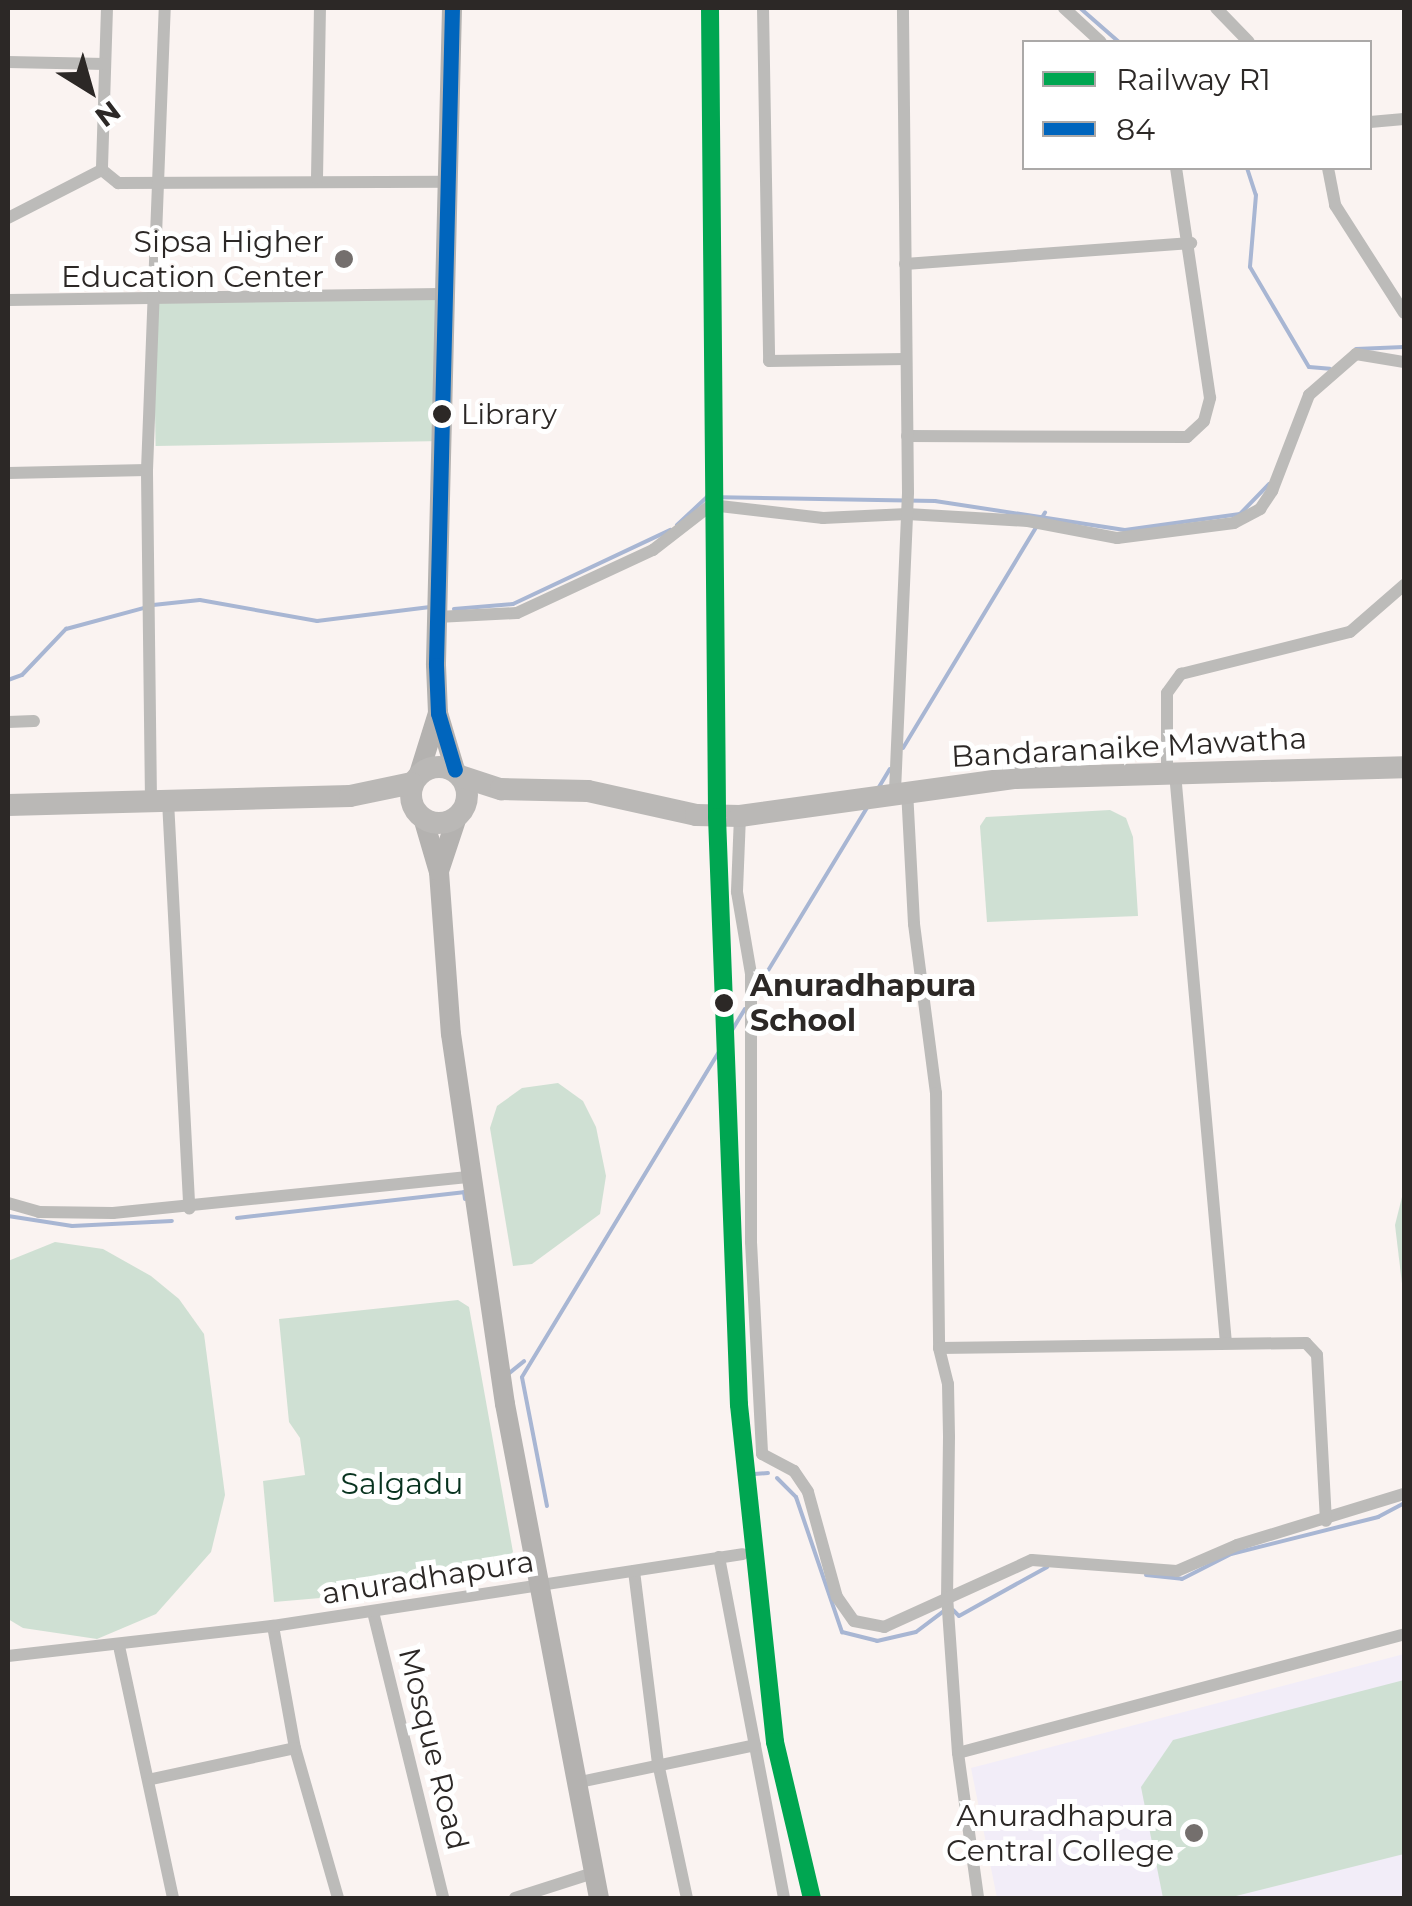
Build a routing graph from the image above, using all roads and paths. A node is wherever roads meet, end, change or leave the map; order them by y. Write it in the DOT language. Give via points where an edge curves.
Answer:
graph roads {
  1 [pos="106,8"];
  2 [pos="165,8"];
  3 [pos="320,8"];
  4 [pos="452,8"];
  5 [pos="763,8"];
  6 [pos="904,8"];
  7 [pos="1064,8"];
  8 [pos="1216,8"];
  9 [pos="1099,40"];
  10 [pos="1247,40"];
  11 [pos="8,62"];
  12 [pos="105,64"];
  13 [pos="1404,119"];
  14 [pos="1372,122"];
  15 [pos="102,170"];
  16 [pos="1176,170"];
  17 [pos="1329,170"];
  18 [pos="317,178"];
  19 [pos="446,182"];
  20 [pos="157,186"];
  21 [pos="8,218"];
  22 [pos="1190,243"];
  23 [pos="905,264"];
  24 [pos="441,294"];
  25 [pos="153,296"];
  26 [pos="8,300"];
  27 [pos="1404,313"];
  28 [pos="905,358"];
  29 [pos="1404,362"];
  30 [pos="907,436"];
  31 [pos="147,470"];
  32 [pos="8,473"];
  33 [pos="907,510"];
  34 [pos="1404,585"];
  35 [pos="437,617"];
  36 [pos="438,713"];
  37 [pos="34,720"];
  38 [pos="8,722"];
  39 [pos="1404,768"];
  40 [pos="459,773"];
  41 [pos="1171,773"];
  42 [pos="416,778"];
  43 [pos="501,790"];
  44 [pos="901,791"];
  45 [pos="350,796"];
  46 [pos="159,801"];
  47 [pos="8,806"];
  48 [pos="462,813"];
  49 [pos="420,816"];
  50 [pos="740,816"];
  51 [pos="439,872"];
  52 [pos="470,1176"];
  53 [pos="8,1202"];
  54 [pos="189,1208"];
  55 [pos="1226,1344"];
  56 [pos="938,1348"];
  57 [pos="1404,1494"];
  58 [pos="1326,1522"];
  59 [pos="743,1554"];
  60 [pos="719,1558"];
  61 [pos="634,1571"];
  62 [pos="536,1587"];
  63 [pos="947,1596"];
  64 [pos="373,1612"];
  65 [pos="273,1626"];
  66 [pos="1404,1634"];
  67 [pos="120,1646"];
  68 [pos="8,1656"];
  69 [pos="755,1745"];
  70 [pos="295,1748"];
  71 [pos="958,1752"];
  72 [pos="658,1763"];
  73 [pos="152,1779"];
  74 [pos="575,1783"];
  75 [pos="593,1873"];
  76 [pos="173,1898"];
  77 [pos="338,1898"];
  78 [pos="443,1898"];
  79 [pos="522,1898"];
  80 [pos="600,1898"];
  81 [pos="687,1898"];
  82 [pos="784,1898"];
  83 [pos="978,1898"];
  1 -- 12 [label="street"];
  2 -- 20 [label="street"];
  3 -- 18 [label="street"];
  4 -- 19 [label="main road"];
  5 -- 28 [label="street" via="770,361"];
  6 -- 23 [label="street"];
  7 -- 9 [label="street"];
  8 -- 10 [label="street"];
  11 -- 12 [label="street"];
  12 -- 15 [label="street"];
  13 -- 14 [label="street"];
  15 -- 20 [label="street" via="118,183"];
  15 -- 21 [label="street"];
  16 -- 22 [label="street"];
  17 -- 27 [label="street" via="1342,218"];
  18 -- 19 [label="street"];
  18 -- 20 [label="street"];
  19 -- 24 [label="main road"];
  20 -- 25 [label="street"];
  22 -- 23 [label="street"];
  22 -- 30 [label="street" via="1210,398 1204,421 1187,437"];
  23 -- 28 [label="street"];
  24 -- 25 [label="street"];
  24 -- 35 [label="main road"];
  25 -- 26 [label="street"];
  25 -- 31 [label="street"];
  28 -- 30 [label="street"];
  29 -- 33 [label="street" via="1356,354 1309,395 1272,491 1260,509 1234,523 1117,538 1028,521"];
  30 -- 33 [label="street"];
  31 -- 32 [label="street"];
  31 -- 46 [label="street" via="147,623"];
  33 -- 35 [label="street" via="822,518 711,505 654,550 517,613"];
  33 -- 44 [label="street"];
  34 -- 41 [label="street" via="1350,632 1180,674 1168,693"];
  35 -- 36 [label="main road"];
  36 -- 40 [label="main road"];
  36 -- 42 [label="main road"];
  37 -- 38 [label="street"];
  39 -- 41 [label="highway, Bandaranaike Mawatha"];
  40 -- 42 [label="highway" via="436,767"];
  40 -- 43 [label="highway, Bandaranaike Mawatha"];
  40 -- 48 [label="highway"];
  41 -- 44 [label="highway, Bandaranaike Mawatha"];
  41 -- 55 [label="street"];
  42 -- 45 [label="highway"];
  42 -- 49 [label="highway"];
  43 -- 48 [label="highway, Bandaranaike Mawatha"];
  43 -- 50 [label="highway, Bandaranaike Mawatha" via="588,791 696,815"];
  44 -- 50 [label="highway, Bandaranaike Mawatha"];
  44 -- 56 [label="street" via="936,1093"];
  45 -- 46 [label="highway"];
  45 -- 49 [label="highway"];
  46 -- 47 [label="highway"];
  46 -- 54 [label="street"];
  48 -- 49 [label="highway"];
  48 -- 51 [label="main road"];
  49 -- 51 [label="main road"];
  50 -- 63 [label="street" via="737,892 751,974 751,1242 764,1459 794,1470 808,1492 837,1598 854,1621 884,1627"];
  51 -- 52 [label="main road"];
  52 -- 54 [label="street"];
  52 -- 62 [label="main road"];
  53 -- 54 [label="street" via="39,1212"];
  55 -- 56 [label="street"];
  55 -- 58 [label="street" via="1314,1347"];
  56 -- 63 [label="street" via="948,1384"];
  57 -- 58 [label="street"];
  58 -- 63 [label="street" via="1236,1545 1177,1572 1054,1557"];
  59 -- 60 [label="street, anuradhapura"];
  60 -- 61 [label="street, anuradhapura"];
  60 -- 69 [label="street"];
  61 -- 62 [label="street, anuradhapura"];
  61 -- 72 [label="street"];
  62 -- 64 [label="street, anuradhapura"];
  62 -- 74 [label="main road"];
  63 -- 71 [label="street"];
  64 -- 65 [label="street, anuradhapura"];
  64 -- 78 [label="street, Mosque Road"];
  65 -- 67 [label="street, anuradhapura"];
  65 -- 70 [label="street"];
  66 -- 71 [label="street"];
  67 -- 68 [label="street, anuradhapura"];
  67 -- 73 [label="street"];
  69 -- 72 [label="street"];
  69 -- 82 [label="street"];
  70 -- 73 [label="street"];
  70 -- 77 [label="street"];
  71 -- 83 [label="street"];
  72 -- 74 [label="street"];
  72 -- 81 [label="street"];
  73 -- 76 [label="street"];
  74 -- 75 [label="main road"];
  75 -- 79 [label="street"];
  75 -- 80 [label="main road"];
}
